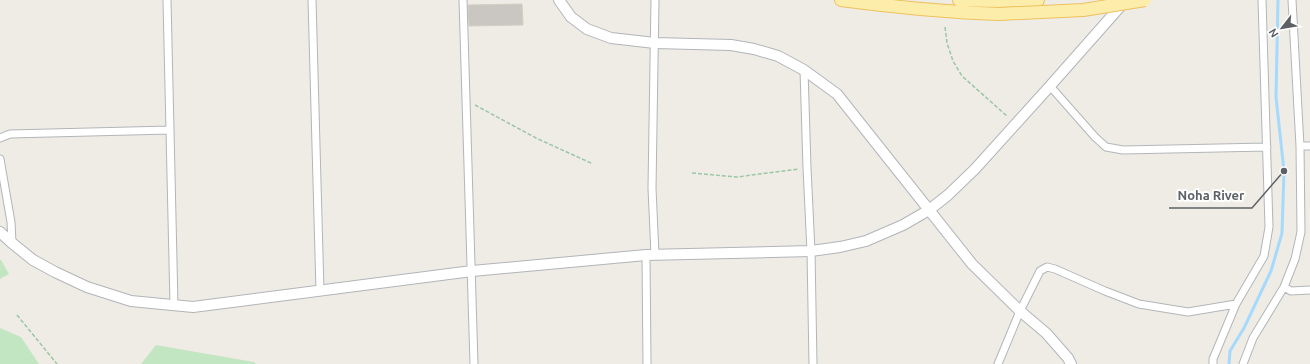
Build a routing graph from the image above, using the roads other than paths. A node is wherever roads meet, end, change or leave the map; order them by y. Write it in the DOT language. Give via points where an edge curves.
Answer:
graph roads {
  1 [pos="167,0"];
  2 [pos="312,0"];
  3 [pos="463,0"];
  4 [pos="655,0"];
  5 [pos="841,0"];
  6 [pos="959,0"];
  7 [pos="1038,0"];
  8 [pos="1126,0"];
  9 [pos="1145,0"];
  10 [pos="1262,0"];
  11 [pos="1292,0"];
  12 [pos="562,3"];
  13 [pos="655,43"];
  14 [pos="804,70"];
  15 [pos="1050,86"];
  16 [pos="170,130"];
  17 [pos="0,138"];
  18 [pos="1267,146"];
  19 [pos="1300,146"];
  20 [pos="1310,146"];
  21 [pos="0,159"];
  22 [pos="929,210"];
  23 [pos="0,232"];
  24 [pos="12,244"];
  25 [pos="811,250"];
  26 [pos="650,255"];
  27 [pos="472,272"];
  28 [pos="1284,287"];
  29 [pos="1310,290"];
  30 [pos="320,291"];
  31 [pos="1236,304"];
  32 [pos="174,305"];
  33 [pos="1020,311"];
  34 [pos="474,364"];
  35 [pos="647,364"];
  36 [pos="813,364"];
  37 [pos="998,364"];
  38 [pos="1071,364"];
  39 [pos="1213,364"];
  40 [pos="1243,364"];
  1 -- 16 [label="street"];
  2 -- 30 [label="street"];
  3 -- 27 [label="street"];
  4 -- 13 [label="street"];
  5 -- 9 [label="main road, bridge" via="950,12 999,14 1083,10"];
  6 -- 7 [label="main road"];
  8 -- 15 [label="street"];
  10 -- 18 [label="street"];
  11 -- 19 [label="street"];
  12 -- 13 [label="street" via="571,17 597,34 626,41"];
  13 -- 14 [label="street" via="731,45 754,49 778,56"];
  13 -- 26 [label="street"];
  14 -- 22 [label="street" via="837,94"];
  14 -- 25 [label="street"];
  15 -- 18 [label="street" via="1106,146 1123,150"];
  15 -- 22 [label="street" via="969,174"];
  16 -- 17 [label="street" via="10,134"];
  16 -- 32 [label="street"];
  18 -- 31 [label="street" via="1269,228 1264,256"];
  19 -- 20 [label="street"];
  19 -- 28 [label="street" via="1301,232 1295,259"];
  21 -- 24 [label="street" via="12,222"];
  22 -- 25 [label="street" via="903,226 866,241"];
  22 -- 33 [label="street" via="972,264"];
  23 -- 24 [label="street"];
  24 -- 32 [label="street" via="33,260 87,287 131,301"];
  25 -- 26 [label="street"];
  25 -- 36 [label="street"];
  26 -- 27 [label="street"];
  26 -- 35 [label="street"];
  27 -- 30 [label="street"];
  27 -- 34 [label="street"];
  28 -- 29 [label="street" via="1292,291"];
  28 -- 40 [label="street" via="1253,338"];
  30 -- 32 [label="street" via="193,307"];
  31 -- 33 [label="street" via="1188,312 1139,304 1055,268 1047,267 1040,271"];
  31 -- 39 [label="street"];
  33 -- 37 [label="street"];
  33 -- 38 [label="street" via="1046,333"];
}
